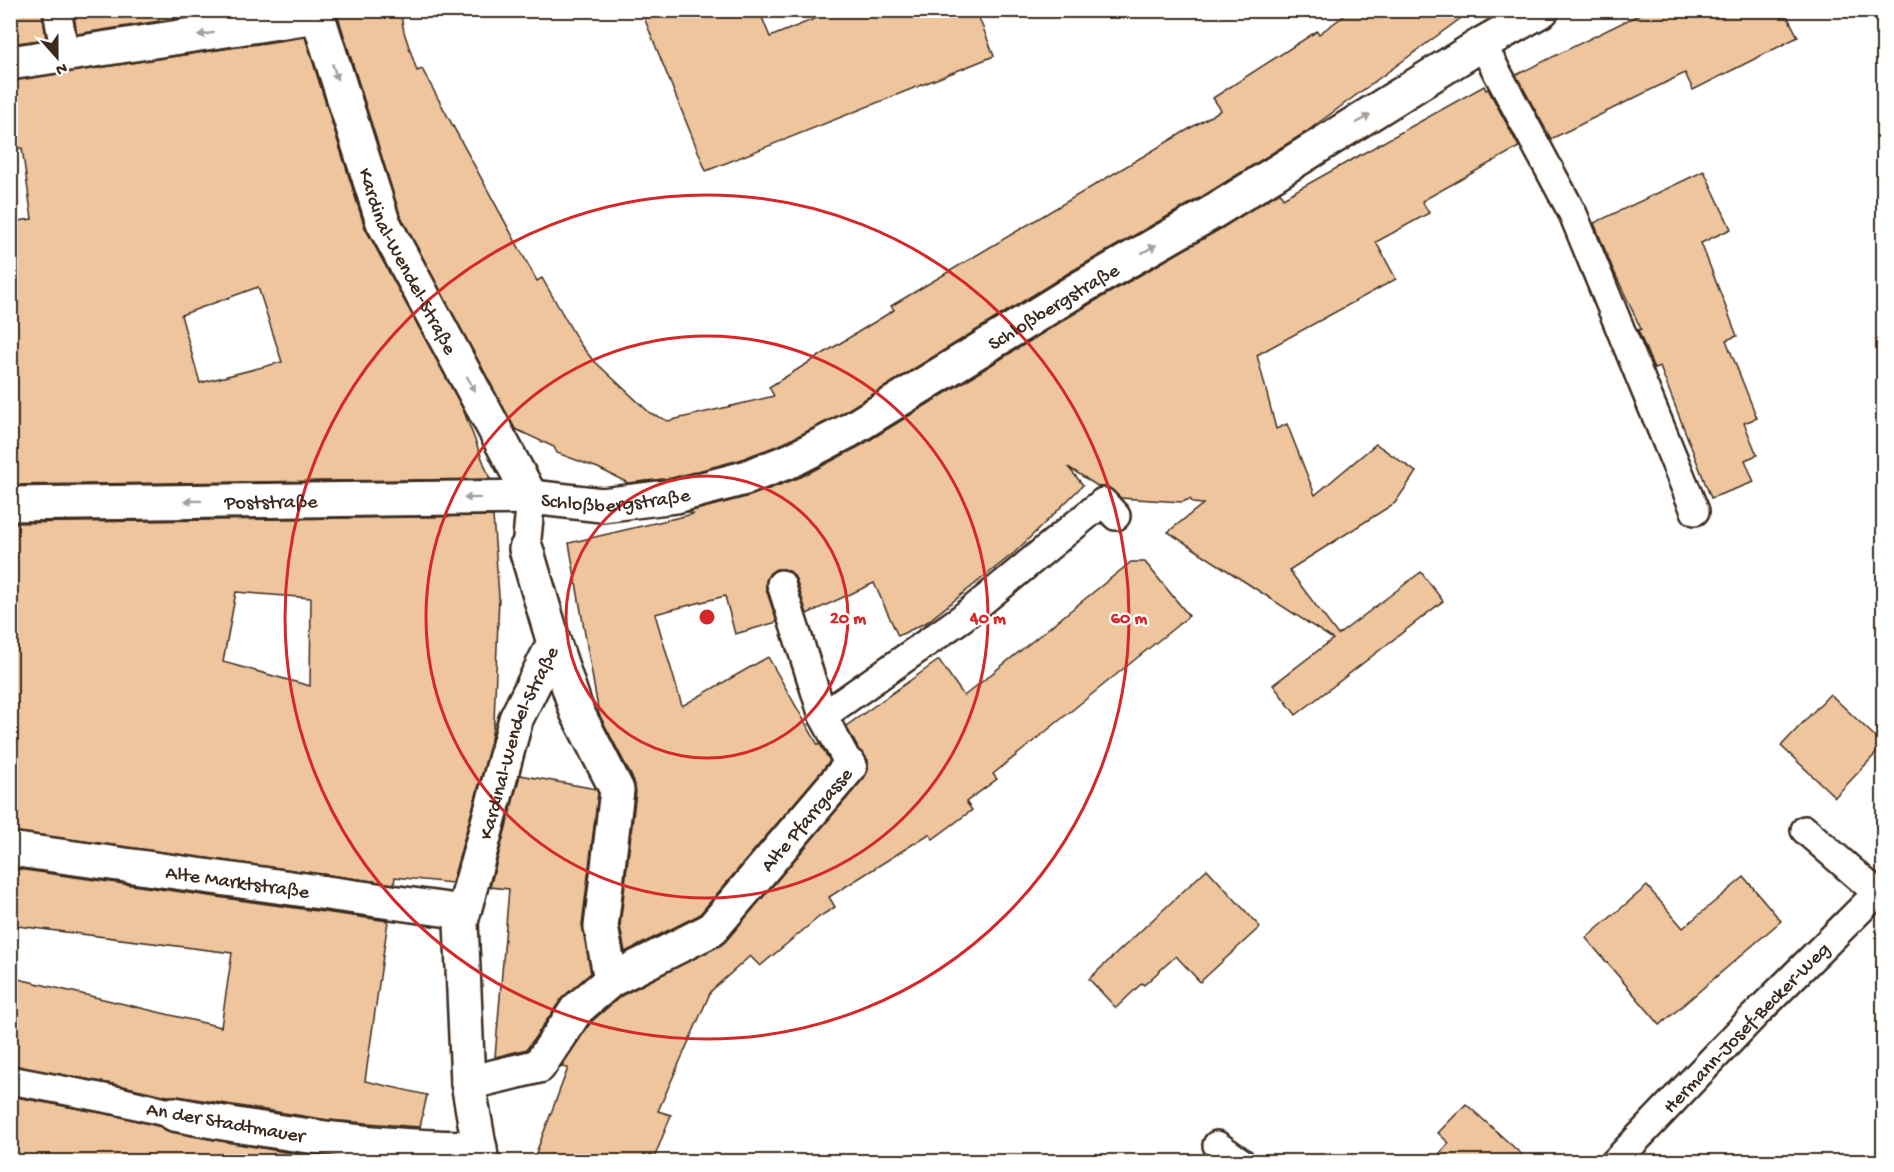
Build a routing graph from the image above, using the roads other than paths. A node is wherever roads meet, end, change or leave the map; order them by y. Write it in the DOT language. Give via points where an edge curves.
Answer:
graph roads {
  1 [pos="57,10"];
  2 [pos="1542,10"];
  3 [pos="316,13"];
  4 [pos="1482,44"];
  5 [pos="64,55"];
  6 [pos="10,63"];
  7 [pos="531,497"];
  8 [pos="10,504"];
  9 [pos="1110,509"];
  10 [pos="1695,511"];
  11 [pos="526,549"];
  12 [pos="781,584"];
  13 [pos="554,643"];
  14 [pos="823,716"];
  15 [pos="850,766"];
  16 [pos="1805,830"];
  17 [pos="10,849"];
  18 [pos="1880,896"];
  19 [pos="464,912"];
  20 [pos="612,980"];
  21 [pos="10,1080"];
  22 [pos="468,1083"];
  23 [pos="174,1114"];
  24 [pos="1217,1145"];
  25 [pos="481,1155"];
  26 [pos="1241,1161"];
  27 [pos="1615,1161"];
  1 -- 5 [label="lane"];
  2 -- 4 [label="street, Schloßbergstraße"];
  3 -- 5 [label="street, one-way"];
  3 -- 7 [label="street, Kardinal-Wendel-Straße, one-way" via="383,222"];
  7 -- 4 [label="street, Schloßbergstraße, one-way" via="602,505 676,496 745,478 792,460 850,430 1062,299 1213,212"];
  4 -- 10 [label="lane" via="1573,214"];
  5 -- 6 [label="street"];
  7 -- 8 [label="street, Poststraße, one-way"];
  7 -- 11 [label="lane, Kardinal-Wendel-Straße"];
  9 -- 14 [label="lane"];
  11 -- 13 [label="street, Kardinal-Wendel-Straße"];
  12 -- 14 [label="lane, Alte Pfarrgasse"];
  13 -- 19 [label="street, Kardinal-Wendel-Straße" via="516,719"];
  13 -- 20 [label="street" via="577,712 617,790 601,927"];
  14 -- 15 [label="lane, Alte Pfarrgasse"];
  15 -- 20 [label="street, Alte Pfarrgasse" via="711,930"];
  16 -- 18 [label="lane"];
  17 -- 19 [label="street, Alte Marktstraße"];
  18 -- 27 [label="lane, Hermann-Josef-Becker-Weg" via="1752,1018"];
  19 -- 22 [label="street, Kardinal-Wendel-Straße" via="461,922"];
  20 -- 22 [label="street, Alte Pfarrgasse" via="577,1009 538,1066"];
  21 -- 23 [label="lane, An der Stadtmauer"];
  22 -- 25 [label="street, Kardinal-Wendel-Straße"];
  23 -- 25 [label="street, An der Stadtmauer" via="349,1141"];
  24 -- 26 [label="lane"];
}
